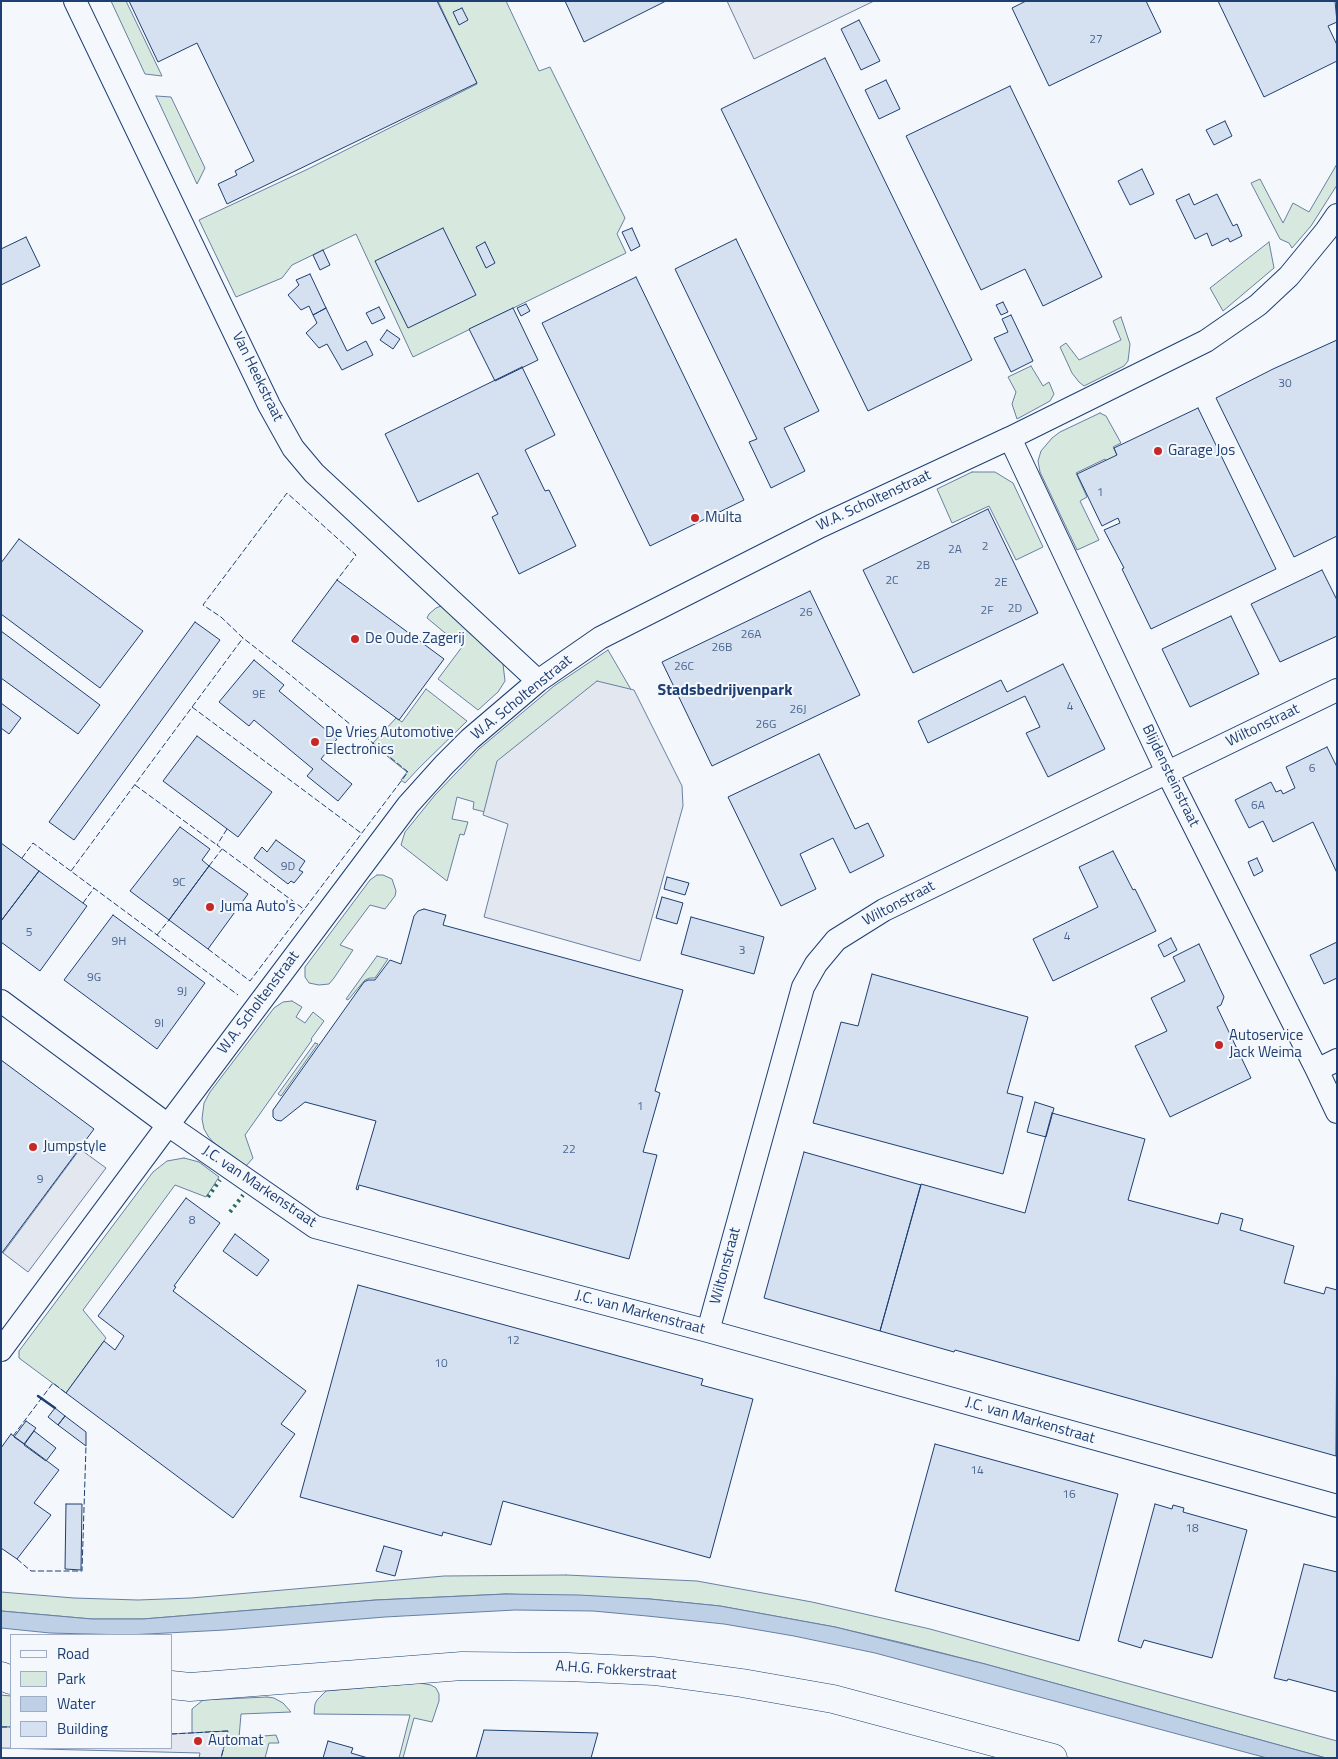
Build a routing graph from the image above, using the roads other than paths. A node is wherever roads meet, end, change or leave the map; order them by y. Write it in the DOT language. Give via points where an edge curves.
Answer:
graph roads {
  1 [pos="75,1"];
  2 [pos="1337,214"];
  3 [pos="1010,438"];
  4 [pos="538,681"];
  5 [pos="1337,690"];
  6 [pos="1166,772"];
  7 [pos="1,1001"];
  8 [pos="1327,1065"];
  9 [pos="1337,1112"];
  10 [pos="168,1125"];
  11 [pos="708,1331"];
  12 [pos="1,1350"];
  13 [pos="1337,1506"];
  14 [pos="172,1685"];
  15 [pos="1053,1758"];
  1 -- 4 [label="street, Van Heekstraat" via="269,405 293,448 314,473"];
  2 -- 3 [label="street, W.A. Scholtenstraat" via="1289,276 1226,328 1206,341"];
  3 -- 4 [label="street, W.A. Scholtenstraat" via="821,526 600,638"];
  3 -- 6 [label="street, Blijdensteinstraat"];
  4 -- 10 [label="street, W.A. Scholtenstraat" via="470,739 416,795"];
  5 -- 6 [label="street, Wiltonstraat"];
  6 -- 8 [label="street, Blijdensteinstraat"];
  6 -- 11 [label="street, Wiltonstraat" via="884,910 836,940 816,964 803,987"];
  7 -- 10 [label="street, J.C. van Markenstraat"];
  8 -- 9 [label="street, Blijdensteinstraat"];
  10 -- 11 [label="street, J.C. van Markenstraat" via="315,1227"];
  10 -- 12 [label="street, W.A. Scholtenstraat"];
  11 -- 13 [label="street, J.C. van Markenstraat"];
  14 -- 15 [label="street, A.H.G. Fokkerstraat" via="190,1687 462,1666 654,1671 833,1699"];
}
